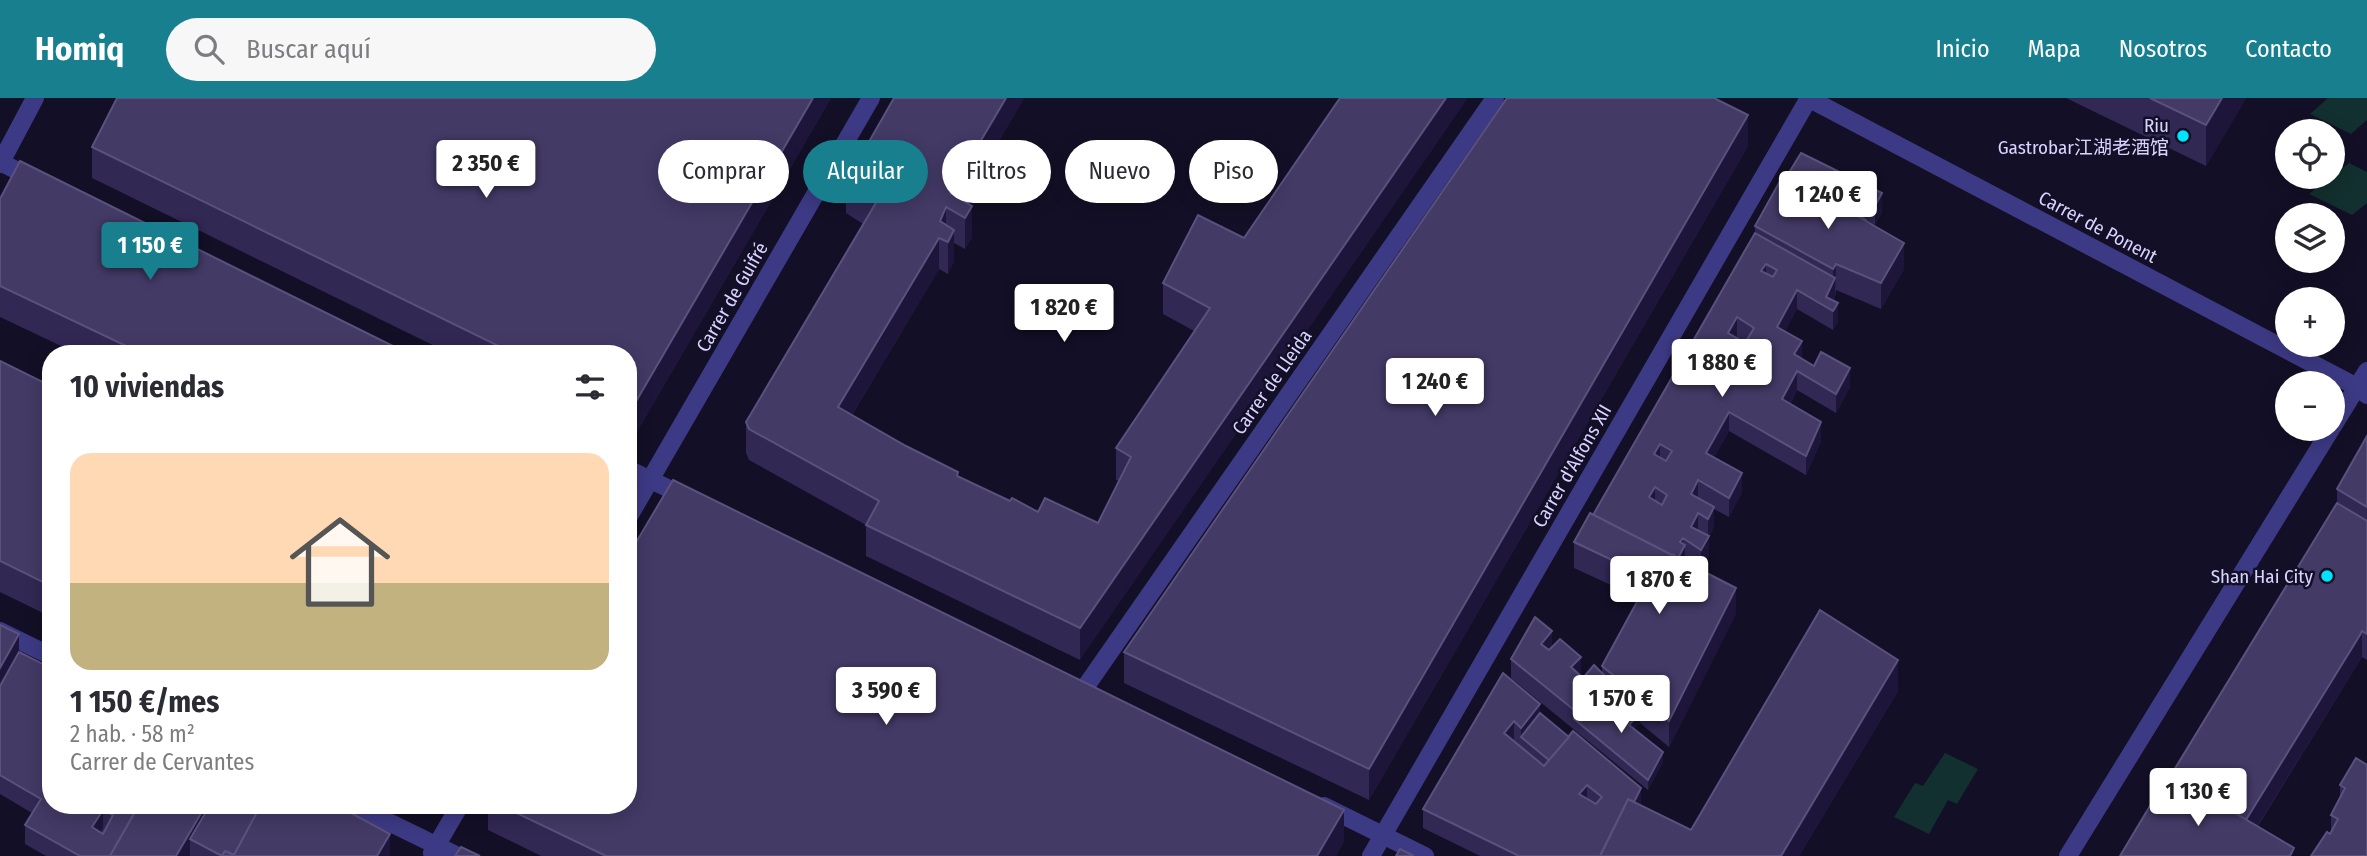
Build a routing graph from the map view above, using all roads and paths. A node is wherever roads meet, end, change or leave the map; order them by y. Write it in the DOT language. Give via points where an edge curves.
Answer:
graph roads {
  1 [pos="35,98"];
  2 [pos="871,98"];
  3 [pos="1494,98"];
  4 [pos="1809,98"];
  5 [pos="0,163"];
  6 [pos="44,184"];
  7 [pos="2367,371"];
  8 [pos="2362,391"];
  9 [pos="2345,411"];
  10 [pos="2323,441"];
  11 [pos="637,474"];
  12 [pos="650,480"];
  13 [pos="637,502"];
  14 [pos="708,508"];
  15 [pos="0,631"];
  16 [pos="42,652"];
  17 [pos="1084,689"];
  18 [pos="1306,797"];
  19 [pos="369,814"];
  20 [pos="455,814"];
  21 [pos="1383,835"];
  22 [pos="433,851"];
  23 [pos="458,856"];
  24 [pos="1371,856"];
  25 [pos="1424,856"];
  26 [pos="2068,856"];
  1 -- 5 [label="street"];
  2 -- 12 [label="street, Carrer de Guifré"];
  3 -- 17 [label="street, Carrer de Lleida"];
  4 -- 8 [label="street, Carrer de Ponent"];
  4 -- 21 [label="street, Carrer d'Alfons XII"];
  5 -- 6 [label="street"];
  7 -- 8 [label="street"];
  8 -- 9 [label="street"];
  10 -- 26 [label="street"];
  11 -- 12 [label="street"];
  12 -- 13 [label="street, Carrer de Guifré"];
  12 -- 14 [label="street"];
  15 -- 16 [label="street"];
  18 -- 21 [label="street"];
  19 -- 22 [label="street"];
  20 -- 22 [label="street"];
  21 -- 24 [label="street, Carrer d'Alfons XII"];
  21 -- 25 [label="street"];
  22 -- 23 [label="street"];
}
